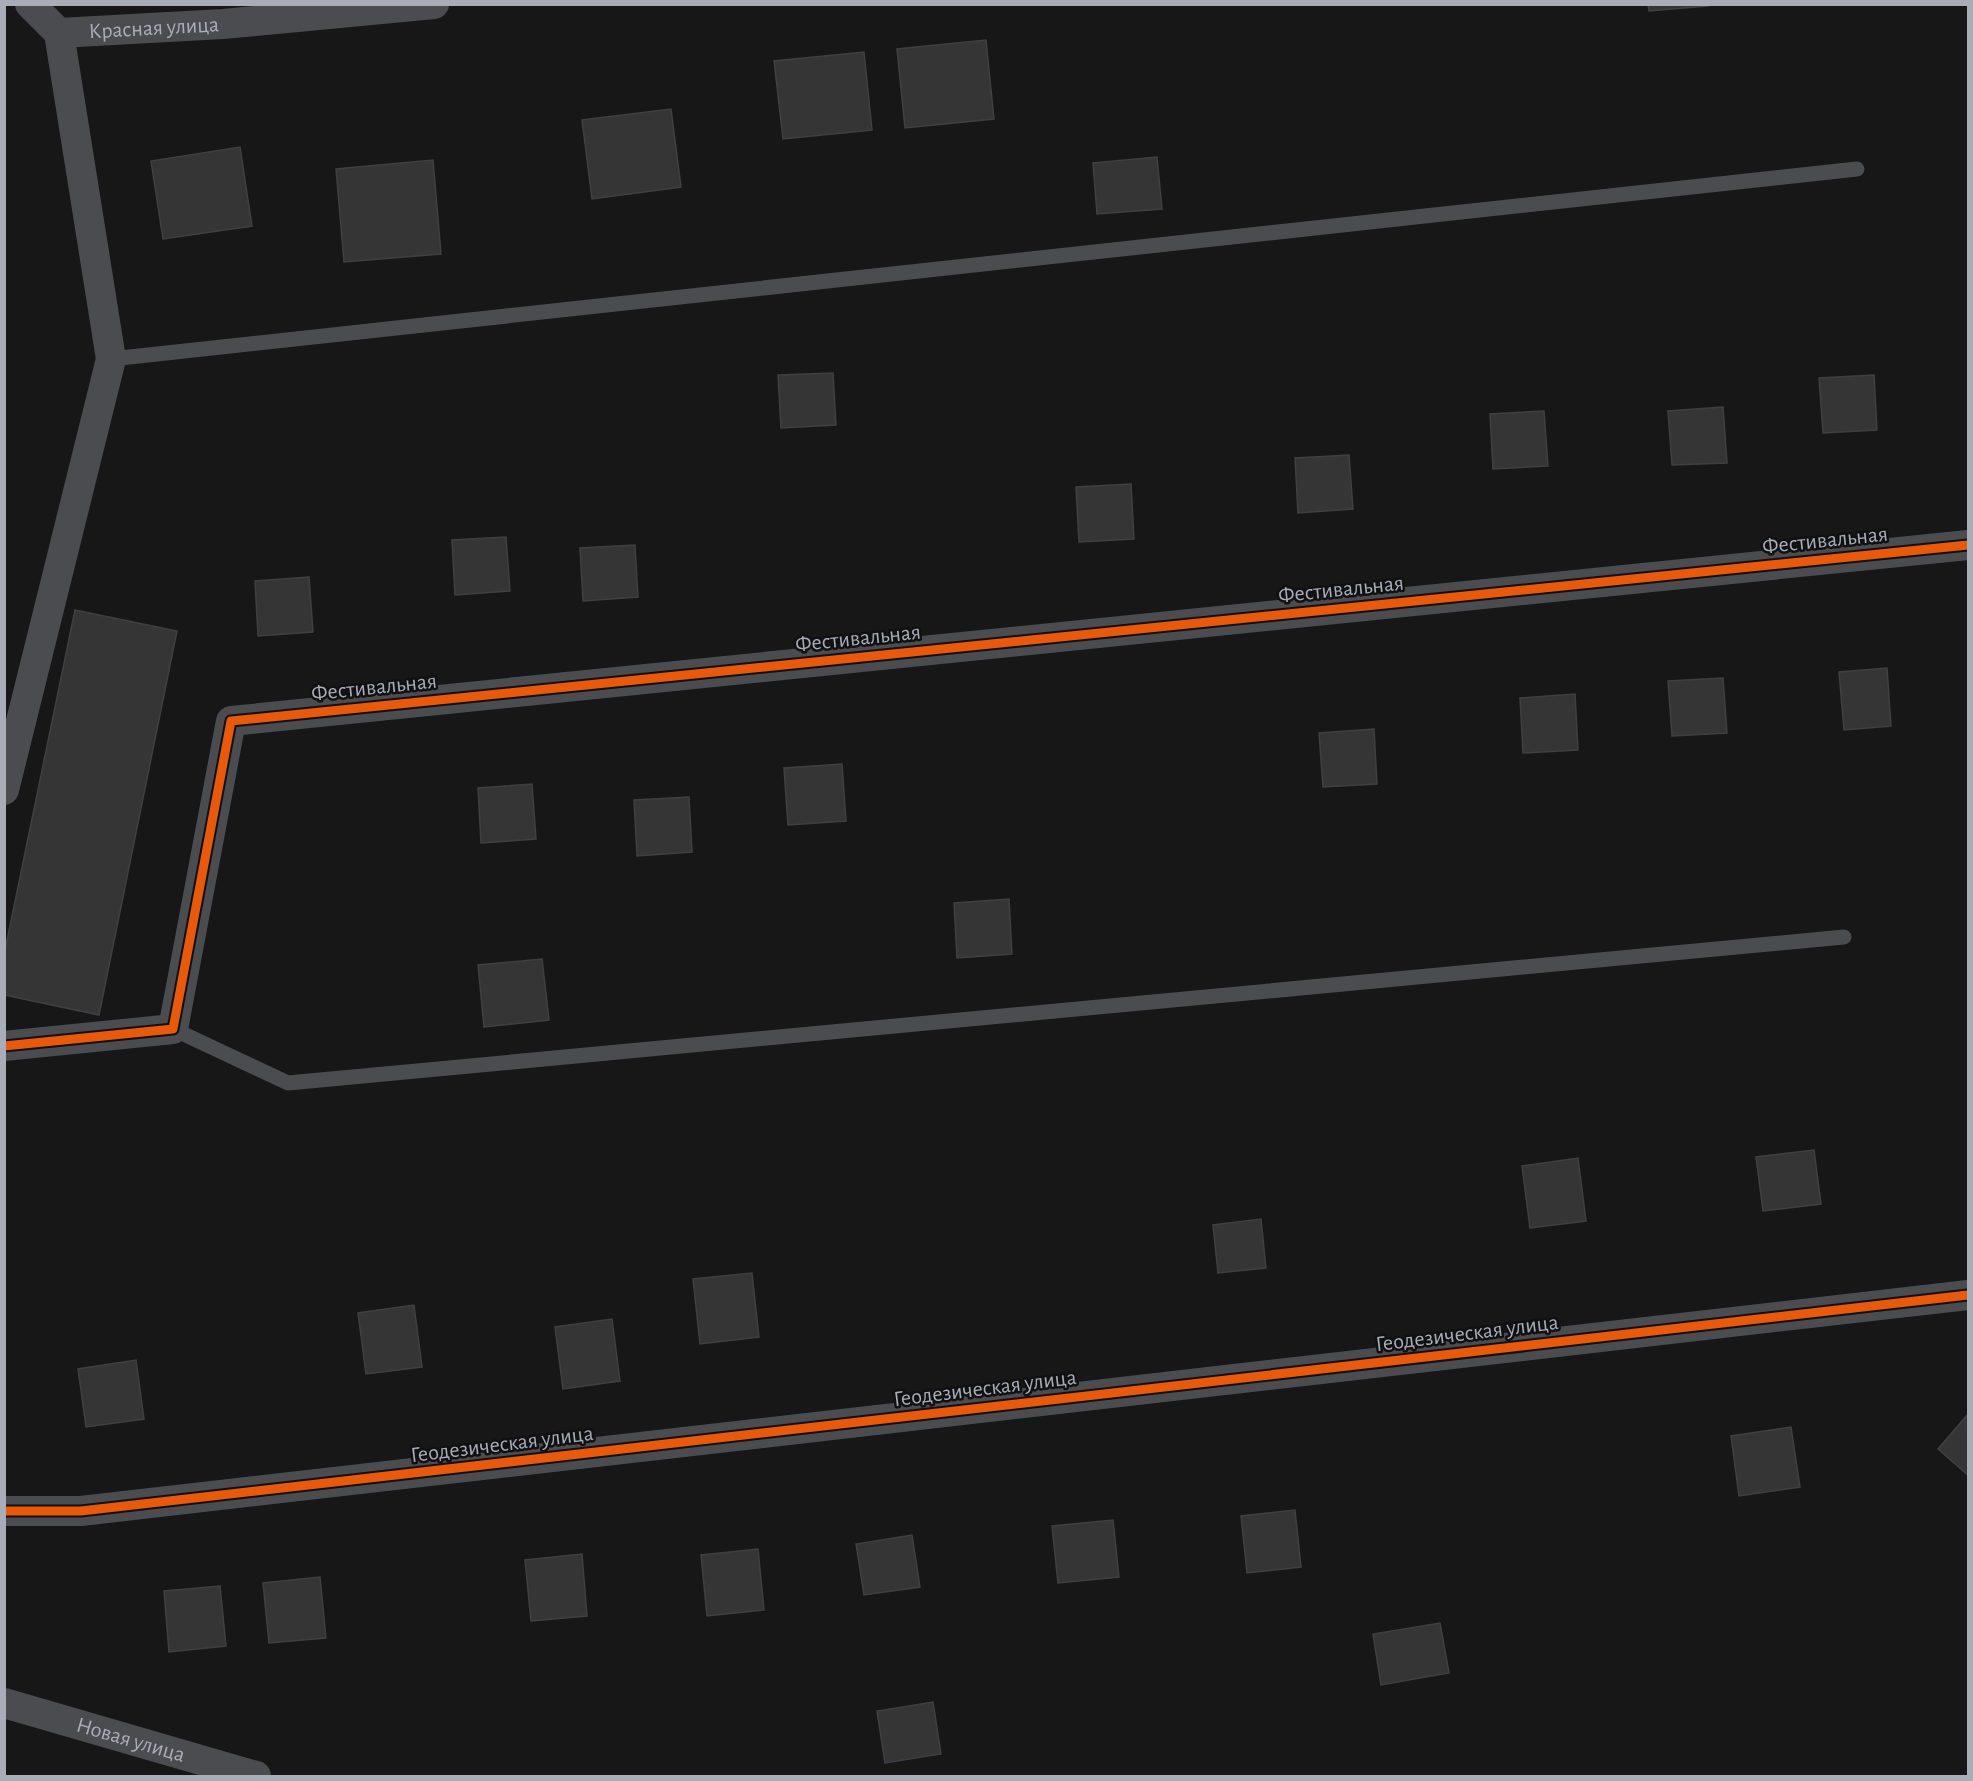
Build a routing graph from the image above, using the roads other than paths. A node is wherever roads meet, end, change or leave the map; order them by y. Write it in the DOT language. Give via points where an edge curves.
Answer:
graph roads {
  1 [pos="30,4"];
  2 [pos="434,4"];
  3 [pos="59,33"];
  4 [pos="1857,169"];
  5 [pos="111,359"];
  6 [pos="1968,545"];
  7 [pos="4,790"];
  8 [pos="1844,938"];
  9 [pos="174,1029"];
  10 [pos="4,1046"];
  11 [pos="1968,1295"];
  12 [pos="4,1511"];
  13 [pos="4,1703"];
  14 [pos="256,1776"];
  1 -- 3 [label="street, Красная улица"];
  2 -- 3 [label="street, Красная улица" via="222,24"];
  3 -- 5 [label="street"];
  4 -- 5 [label="lane"];
  5 -- 7 [label="street"];
  6 -- 9 [label="street, Фестивальная" via="231,721"];
  8 -- 9 [label="lane" via="288,1083"];
  9 -- 10 [label="street"];
  11 -- 12 [label="street, Геодезическая улица" via="81,1511"];
  13 -- 14 [label="street, Новая улица"];
}
